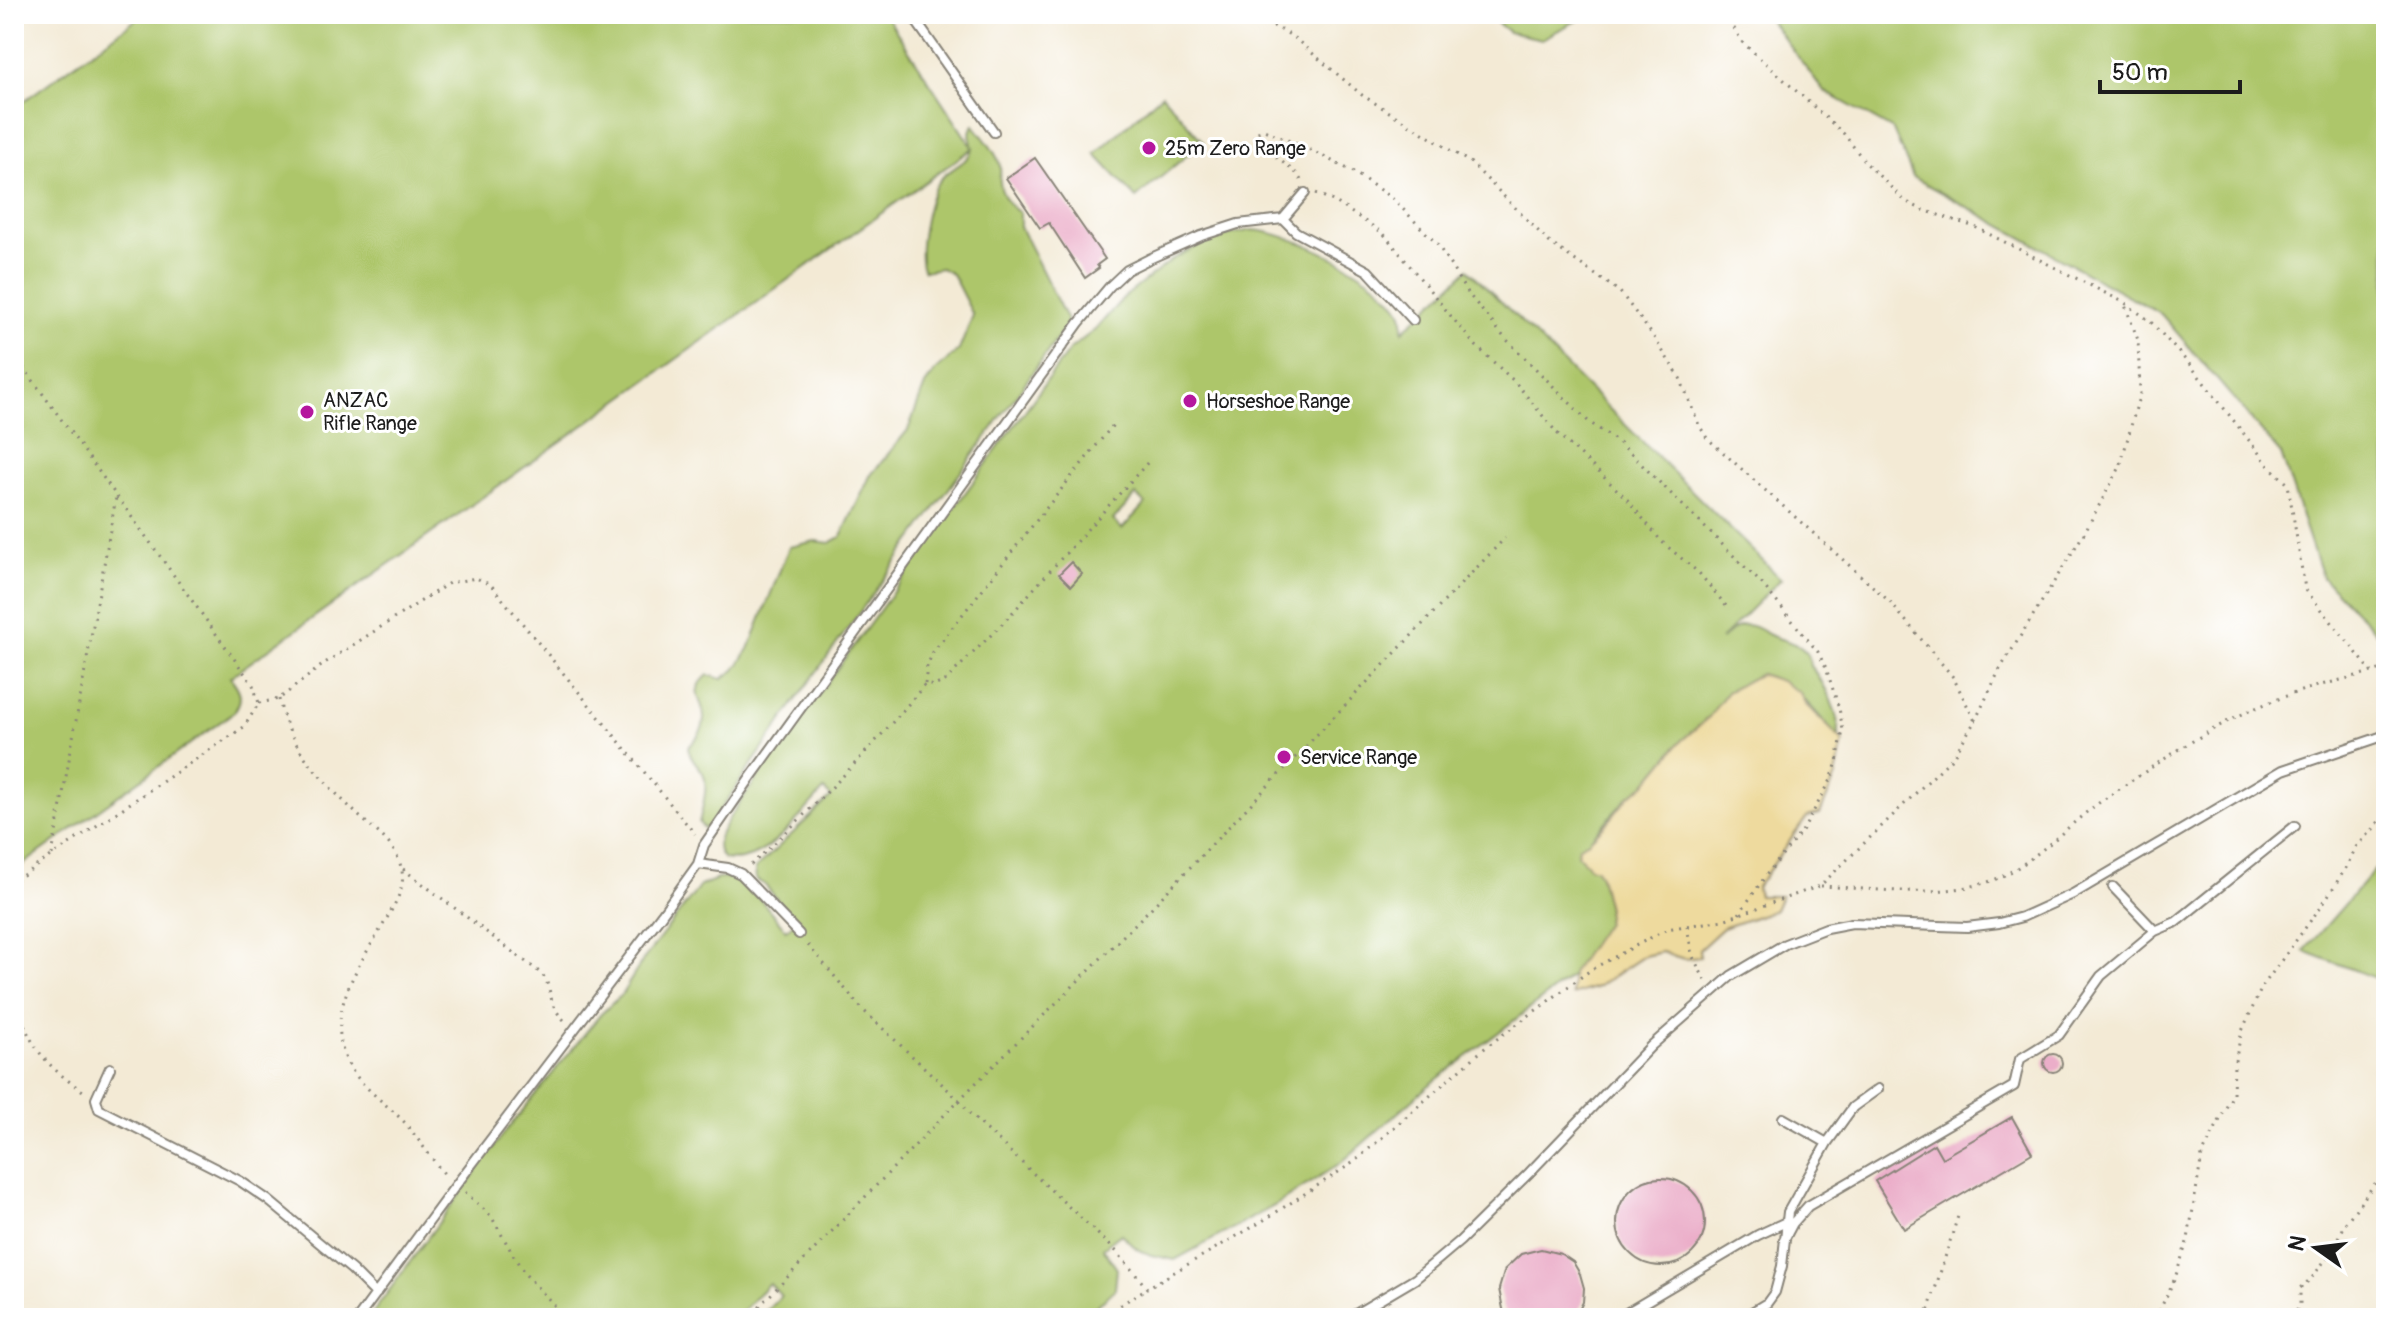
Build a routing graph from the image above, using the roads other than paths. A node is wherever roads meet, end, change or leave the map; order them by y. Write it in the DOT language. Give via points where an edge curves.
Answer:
graph roads {
  1 [pos="911,14"];
  2 [pos="994,132"];
  3 [pos="1305,193"];
  4 [pos="1283,219"];
  5 [pos="1413,320"];
  6 [pos="2386,735"];
  7 [pos="2295,826"];
  8 [pos="698,864"];
  9 [pos="2113,887"];
  10 [pos="2155,931"];
  11 [pos="799,934"];
  12 [pos="110,1068"];
  13 [pos="1878,1089"];
  14 [pos="1783,1118"];
  15 [pos="1827,1143"];
  16 [pos="1786,1222"];
  17 [pos="1784,1240"];
  18 [pos="376,1294"];
  19 [pos="358,1318"];
  20 [pos="1349,1318"];
  21 [pos="1618,1318"];
  22 [pos="1742,1318"];
  1 -- 2 [label="lane"];
  3 -- 4 [label="lane"];
  4 -- 5 [label="lane" via="1296,232 1368,271"];
  4 -- 8 [label="lane" via="1238,224 1201,236 1127,270 1103,293 760,764 704,845"];
  6 -- 20 [label="lane" via="2283,770 2073,894 2022,917 1967,927 1865,923 1826,928 1785,944 1731,976 1651,1046 1460,1241 1415,1279"];
  7 -- 10 [label="lane" via="2176,922"];
  8 -- 11 [label="lane" via="741,874"];
  8 -- 18 [label="lane"];
  9 -- 10 [label="lane"];
  10 -- 17 [label="lane" via="2095,981 2059,1035 2023,1055 2014,1086 1808,1206"];
  12 -- 18 [label="lane" via="96,1099 99,1109 240,1181"];
  13 -- 15 [label="lane" via="1853,1107"];
  14 -- 15 [label="lane"];
  15 -- 16 [label="lane"];
  16 -- 17 [label="lane"];
  16 -- 21 [label="lane"];
  17 -- 22 [label="lane" via="1775,1292"];
  18 -- 19 [label="lane"];
}
